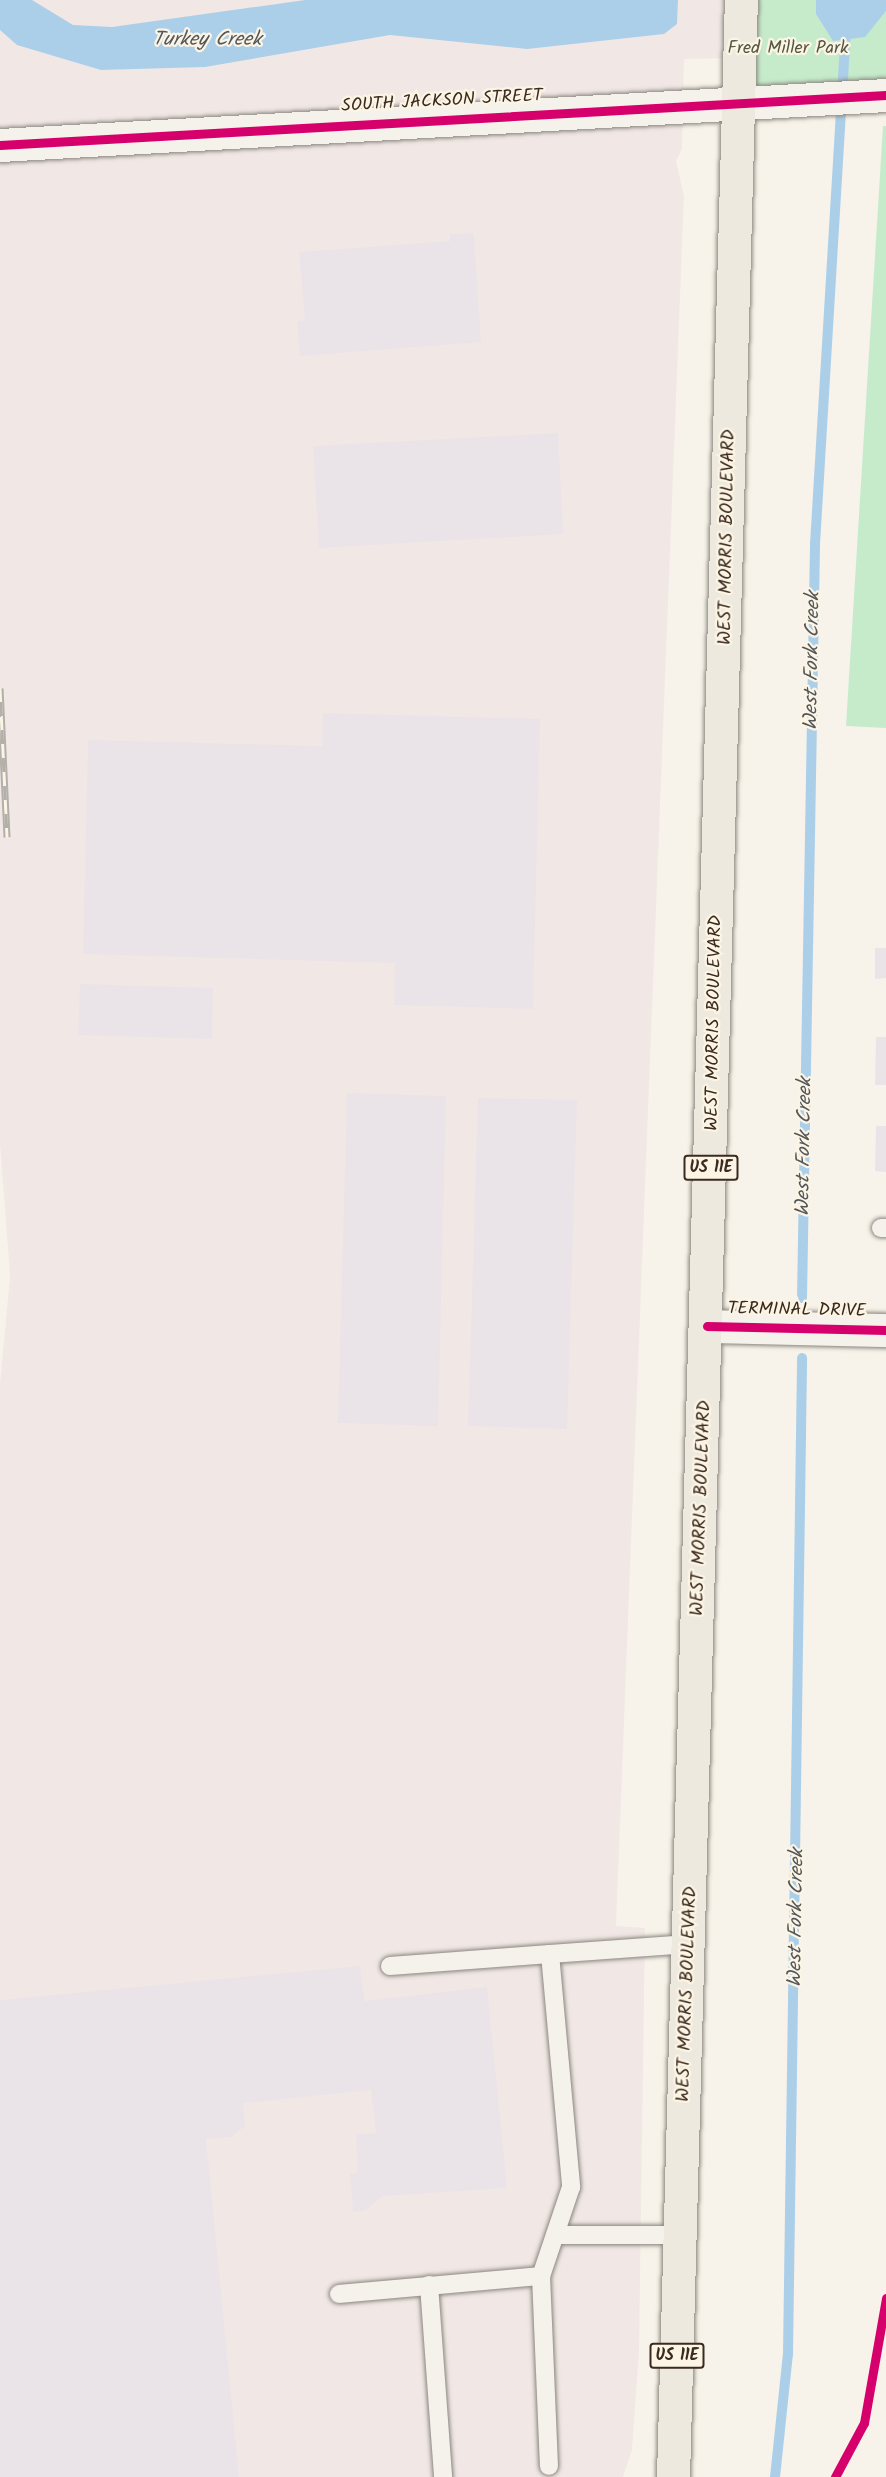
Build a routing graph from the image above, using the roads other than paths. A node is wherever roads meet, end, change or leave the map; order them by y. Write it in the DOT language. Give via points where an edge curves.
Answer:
graph roads {
  1 [pos="741,0"];
  2 [pos="885,95"];
  3 [pos="739,101"];
  4 [pos="0,145"];
  5 [pos="707,1326"];
  6 [pos="886,1330"];
  7 [pos="689,1944"];
  8 [pos="550,1954"];
  9 [pos="390,1966"];
  10 [pos="555,2235"];
  11 [pos="680,2235"];
  12 [pos="541,2276"];
  13 [pos="429,2285"];
  14 [pos="339,2294"];
  15 [pos="549,2466"];
  16 [pos="443,2477"];
  17 [pos="673,2477"];
  1 -- 3 [label="main road, WEST MORRIS BOULEVARD / US 11E"];
  2 -- 3 [label="street, SOUTH JACKSON STREET"];
  3 -- 4 [label="street, SOUTH JACKSON STREET"];
  3 -- 5 [label="main road, WEST MORRIS BOULEVARD / US 11E"];
  5 -- 6 [label="street, TERMINAL DRIVE"];
  5 -- 7 [label="main road, WEST MORRIS BOULEVARD / US 11E"];
  7 -- 8 [label="lane"];
  7 -- 11 [label="main road, WEST MORRIS BOULEVARD / US 11E"];
  8 -- 9 [label="lane"];
  8 -- 10 [label="lane" via="571,2187"];
  10 -- 11 [label="lane"];
  10 -- 12 [label="lane"];
  11 -- 17 [label="main road, WEST MORRIS BOULEVARD / US 11E"];
  12 -- 13 [label="lane"];
  12 -- 15 [label="lane"];
  13 -- 14 [label="lane"];
  13 -- 16 [label="lane"];
}
